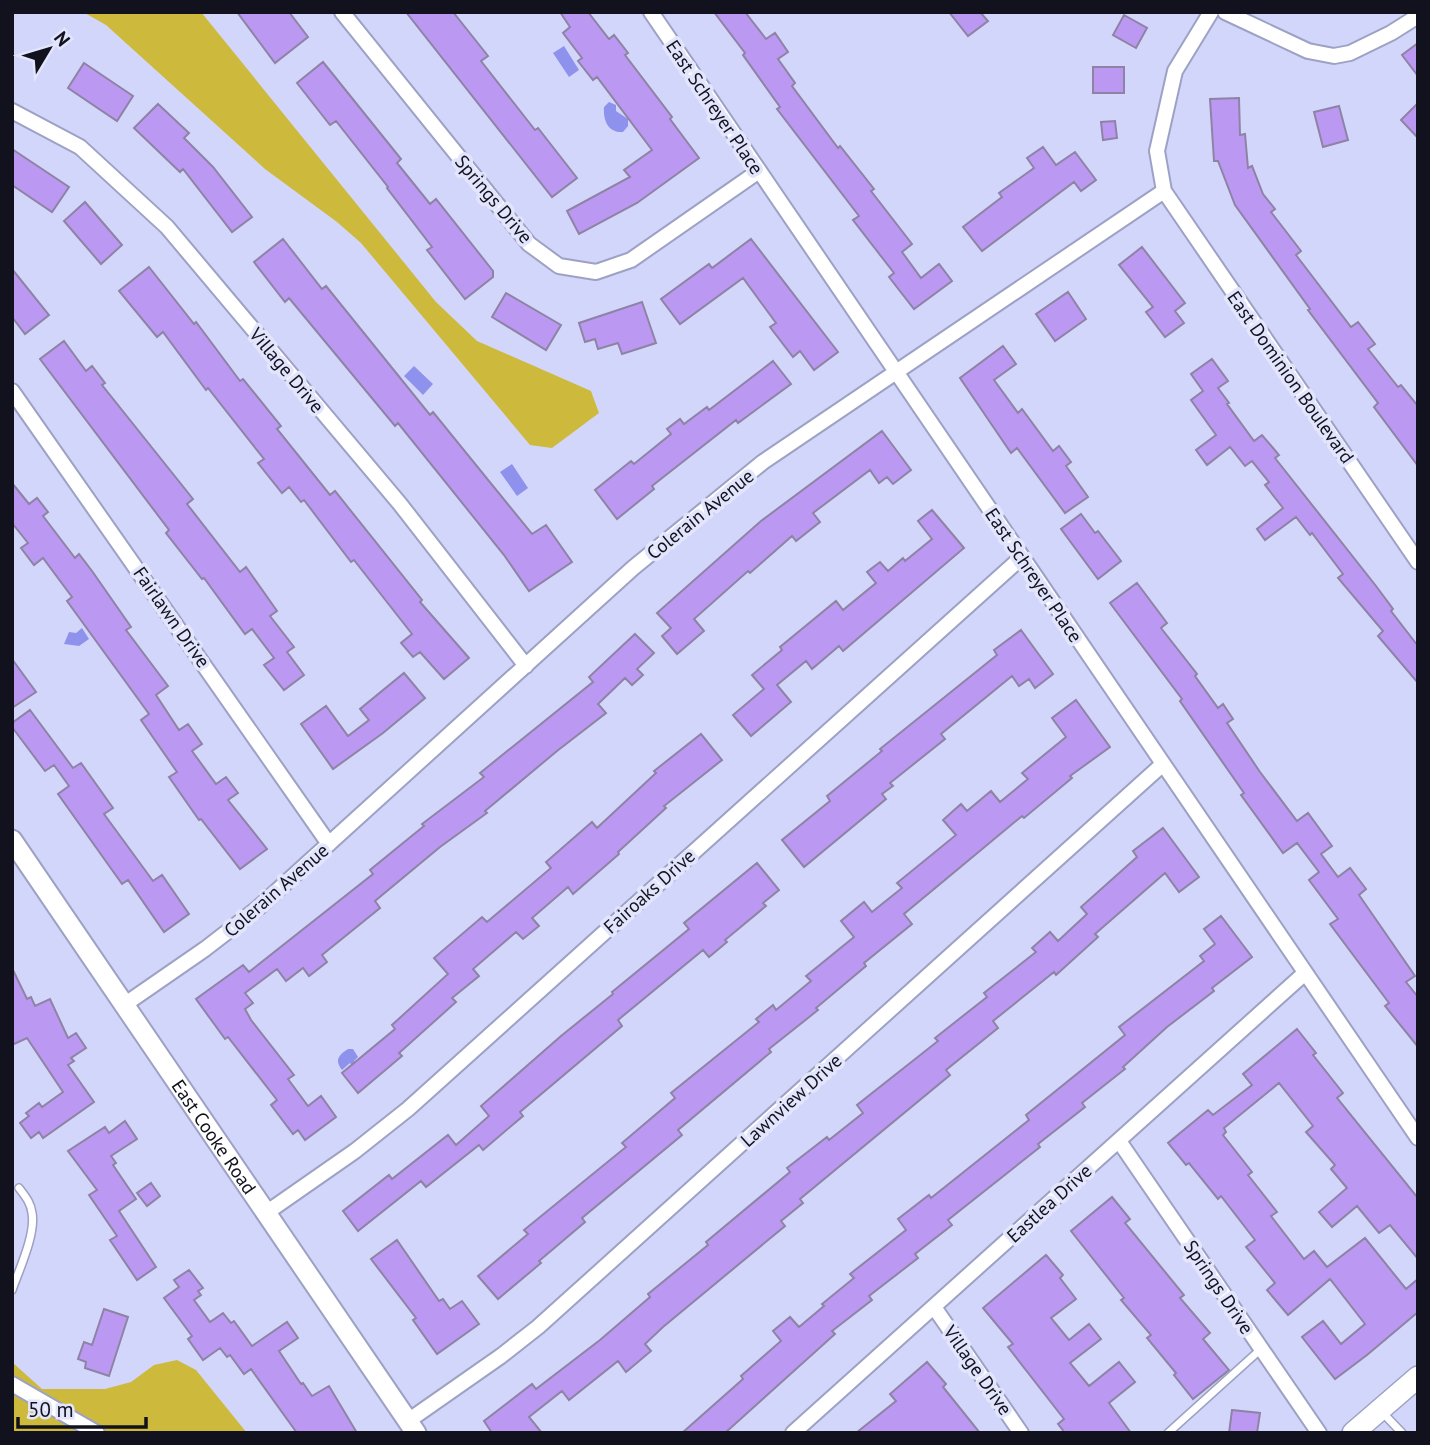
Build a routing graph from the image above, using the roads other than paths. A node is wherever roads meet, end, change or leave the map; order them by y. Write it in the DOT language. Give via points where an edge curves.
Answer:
graph roads {
  1 [pos="342,12"];
  2 [pos="651,12"];
  3 [pos="1211,12"];
  4 [pos="1225,12"];
  5 [pos="1418,16"];
  6 [pos="12,111"];
  7 [pos="759,171"];
  8 [pos="1164,191"];
  9 [pos="896,371"];
  10 [pos="12,391"];
  11 [pos="1022,557"];
  12 [pos="1418,562"];
  13 [pos="526,666"];
  14 [pos="1163,764"];
  15 [pos="12,840"];
  16 [pos="329,844"];
  17 [pos="1305,973"];
  18 [pos="124,1004"];
  19 [pos="1418,1138"];
  20 [pos="1119,1141"];
  21 [pos="19,1188"];
  22 [pos="266,1213"];
  23 [pos="12,1290"];
  24 [pos="934,1307"];
  25 [pos="1261,1349"];
  26 [pos="1418,1377"];
  27 [pos="12,1384"];
  28 [pos="1380,1409"];
  29 [pos="412,1427"];
  30 [pos="1356,1432"];
  31 [pos="97,1433"];
  32 [pos="793,1433"];
  33 [pos="1021,1433"];
  34 [pos="1168,1433"];
  35 [pos="1319,1433"];
  36 [pos="1402,1433"];
  1 -- 7 [label="street, Springs Drive" via="529,244 559,266 596,272 631,260"];
  2 -- 7 [label="street, East Schreyer Place"];
  3 -- 8 [label="street" via="1175,71 1157,151"];
  4 -- 5 [label="street" via="1325,56 1350,53"];
  6 -- 13 [label="street, Village Drive" via="80,147 167,228 400,504"];
  7 -- 9 [label="street, East Schreyer Place"];
  8 -- 9 [label="street, Colerain Avenue"];
  8 -- 12 [label="street, East Dominion Boulevard"];
  9 -- 11 [label="street, East Schreyer Place"];
  9 -- 13 [label="street, Colerain Avenue" via="763,462 634,568"];
  10 -- 16 [label="street, Fairlawn Drive"];
  11 -- 14 [label="street, East Schreyer Place"];
  11 -- 22 [label="street, Fairoaks Drive" via="408,1109"];
  13 -- 16 [label="street, Colerain Avenue"];
  14 -- 17 [label="street, East Schreyer Place"];
  14 -- 29 [label="street, Lawnview Drive" via="538,1327"];
  15 -- 18 [label="main road, East Cooke Road"];
  16 -- 18 [label="street, Colerain Avenue" via="258,908"];
  17 -- 19 [label="street, East Schreyer Place"];
  17 -- 20 [label="street, Eastlea Drive"];
  18 -- 22 [label="main road, East Cooke Road"];
  20 -- 24 [label="street, Eastlea Drive"];
  20 -- 25 [label="street, Springs Drive"];
  21 -- 23 [label="lane" via="33,1214 32,1232"];
  22 -- 29 [label="main road, East Cooke Road"];
  24 -- 32 [label="street, Eastlea Drive"];
  24 -- 33 [label="street, Village Drive"];
  25 -- 34 [label="lane"];
  25 -- 35 [label="street, Springs Drive"];
  26 -- 28 [label="main road"];
  27 -- 31 [label="street"];
  28 -- 30 [label="main road"];
  28 -- 36 [label="lane"];
}
